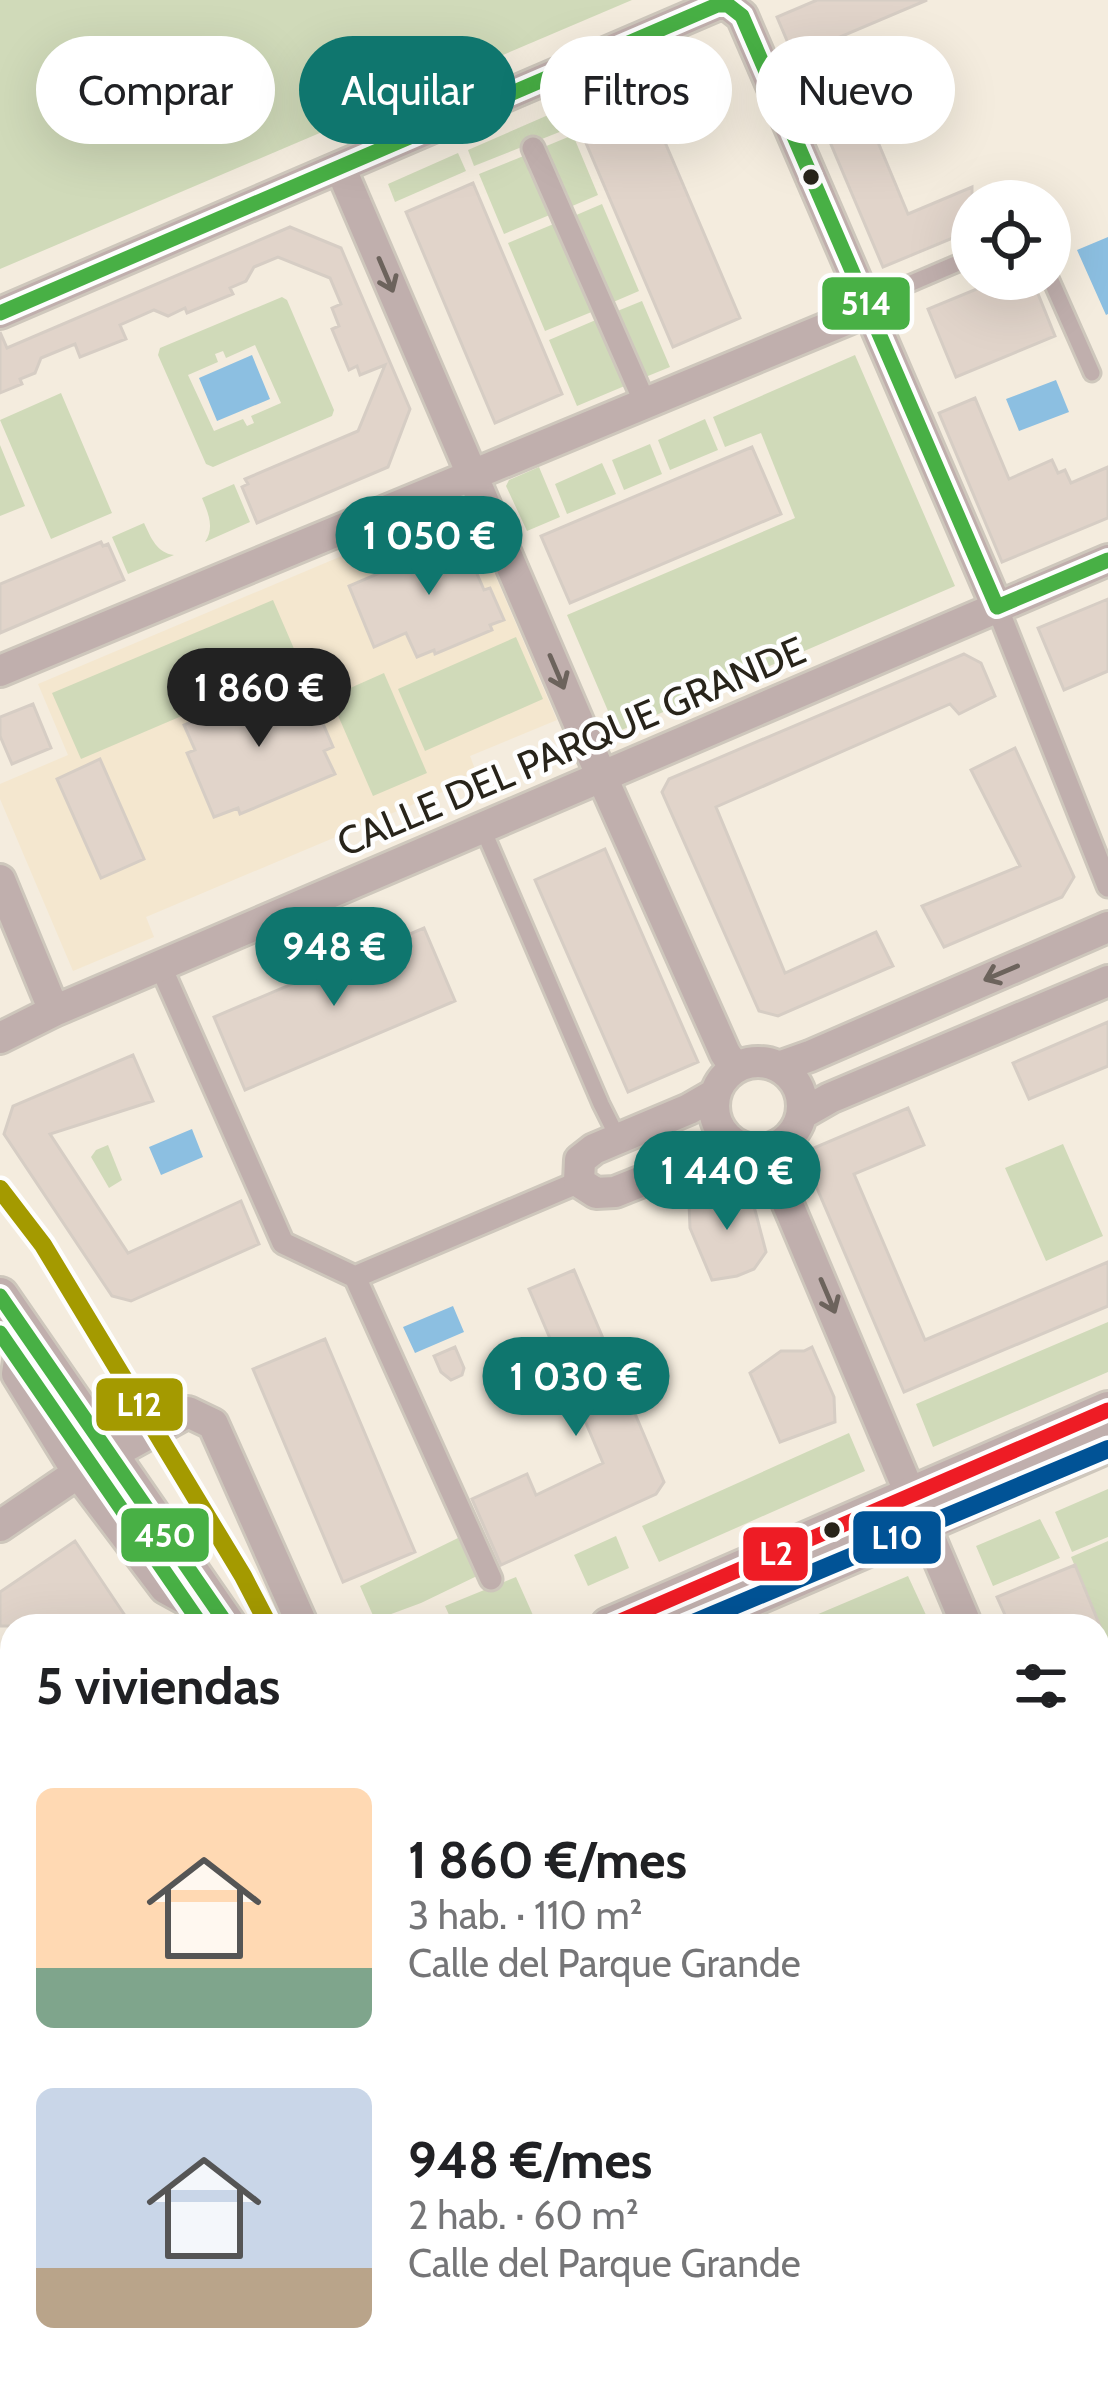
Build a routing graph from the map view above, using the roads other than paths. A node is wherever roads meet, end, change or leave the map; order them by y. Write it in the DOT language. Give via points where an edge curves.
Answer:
graph roads {
  1 [pos="533,148"];
  2 [pos="340,167"];
  3 [pos="951,267"];
  4 [pos="1060,300"];
  5 [pos="868,306"];
  6 [pos="0,313"];
  7 [pos="1092,373"];
  8 [pos="644,404"];
  9 [pos="472,475"];
  10 [pos="1108,560"];
  11 [pos="997,607"];
  12 [pos="0,671"];
  13 [pos="601,775"];
  14 [pos="481,826"];
  15 [pos="0,880"];
  16 [pos="1108,886"];
  17 [pos="1108,927"];
  18 [pos="160,965"];
  19 [pos="1108,981"];
  20 [pos="54,1011"];
  21 [pos="0,1038"];
  22 [pos="779,1067"];
  23 [pos="735,1068"];
  24 [pos="716,1094"];
  25 [pos="802,1114"];
  26 [pos="618,1138"];
  27 [pos="750,1147"];
  28 [pos="579,1182"];
  29 [pos="355,1277"];
  30 [pos="0,1296"];
  31 [pos="1108,1411"];
  32 [pos="1108,1444"];
  33 [pos="94,1464"];
  34 [pos="918,1510"];
  35 [pos="0,1526"];
  36 [pos="491,1579"];
  37 [pos="219,1614"];
  38 [pos="298,1614"];
  39 [pos="641,1614"];
  40 [pos="711,1614"];
  41 [pos="962,1614"];
  1 -- 8 [label="street"];
  2 -- 5 [label="street" via="728,5 742,16"];
  2 -- 6 [label="street"];
  2 -- 9 [label="street, one-way"];
  3 -- 5 [label="lane"];
  4 -- 7 [label="lane"];
  5 -- 8 [label="street"];
  5 -- 11 [label="street"];
  8 -- 9 [label="street"];
  9 -- 12 [label="street"];
  9 -- 13 [label="street, one-way"];
  10 -- 11 [label="street, CALLE DEL PARQUE GRANDE"];
  11 -- 13 [label="street, CALLE DEL PARQUE GRANDE"];
  11 -- 16 [label="street"];
  13 -- 14 [label="street, CALLE DEL PARQUE GRANDE"];
  13 -- 23 [label="street"];
  14 -- 18 [label="street, CALLE DEL PARQUE GRANDE"];
  14 -- 26 [label="lane"];
  15 -- 20 [label="street"];
  17 -- 22 [label="street, one-way"];
  18 -- 20 [label="street, CALLE DEL PARQUE GRANDE"];
  18 -- 29 [label="street" via="283,1244"];
  19 -- 25 [label="street"];
  20 -- 21 [label="street, CALLE DEL PARQUE GRANDE"];
  22 -- 23 [label="street"];
  22 -- 25 [label="street" via="793,1078"];
  23 -- 24 [label="street"];
  24 -- 26 [label="street"];
  24 -- 27 [label="street" via="723,1133"];
  25 -- 27 [label="street" via="782,1144"];
  26 -- 28 [label="street" via="580,1160"];
  27 -- 28 [label="street" via="615,1192 596,1193"];
  27 -- 34 [label="street, one-way"];
  28 -- 29 [label="street"];
  29 -- 36 [label="street"];
  30 -- 33 [label="street"];
  31 -- 34 [label="street"];
  32 -- 34 [label="street"];
  33 -- 35 [label="street"];
  33 -- 37 [label="street"];
  33 -- 38 [label="street" via="188,1412 213,1424"];
  34 -- 39 [label="street"];
  34 -- 40 [label="street"];
  34 -- 41 [label="street"];
}
